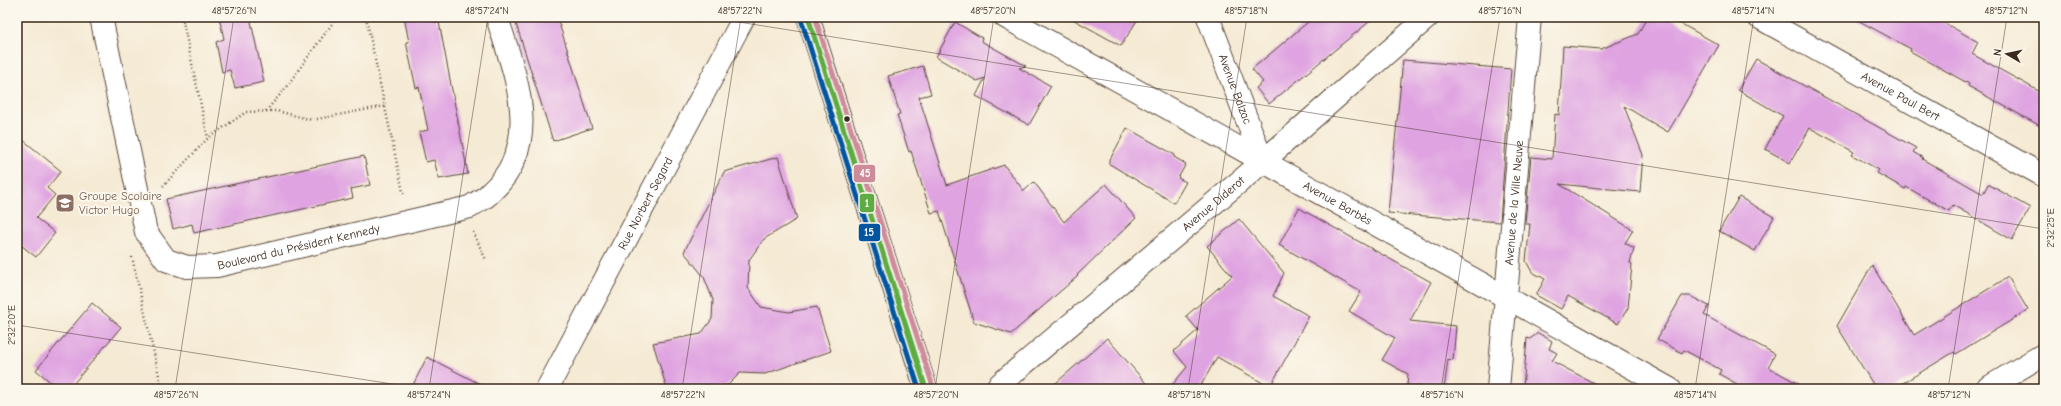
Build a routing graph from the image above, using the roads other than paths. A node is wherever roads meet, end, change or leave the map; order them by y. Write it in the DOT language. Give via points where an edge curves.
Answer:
graph roads {
  1 [pos="101,17"];
  2 [pos="497,17"];
  3 [pos="744,17"];
  4 [pos="808,17"];
  5 [pos="1005,17"];
  6 [pos="1208,17"];
  7 [pos="1428,17"];
  8 [pos="1530,17"];
  9 [pos="1758,17"];
  10 [pos="1262,160"];
  11 [pos="2044,176"];
  12 [pos="1505,297"];
  13 [pos="2044,354"];
  14 [pos="547,389"];
  15 [pos="926,389"];
  16 [pos="998,389"];
  17 [pos="1498,389"];
  18 [pos="1670,389"];
  19 [pos="1986,389"];
  1 -- 2 [label="street, Boulevard du Président Kennedy" via="146,232 166,260 187,267 216,266 470,207 489,194 508,174 518,147 523,114 519,89"];
  3 -- 14 [label="street, Rue Norbert Segard"];
  4 -- 15 [label="street"];
  5 -- 10 [label="street, Avenue Barbès"];
  6 -- 10 [label="street, Avenue Balzac"];
  7 -- 10 [label="street, Avenue Diderot"];
  8 -- 12 [label="street, Avenue de la Ville Neuve"];
  9 -- 11 [label="street, Avenue Paul Bert"];
  10 -- 12 [label="street, Avenue Barbès"];
  10 -- 16 [label="street, Avenue Diderot" via="1000,384"];
  12 -- 17 [label="street, Avenue de la Ville Neuve"];
  12 -- 18 [label="street, Avenue Barbès"];
  13 -- 19 [label="street"];
}
